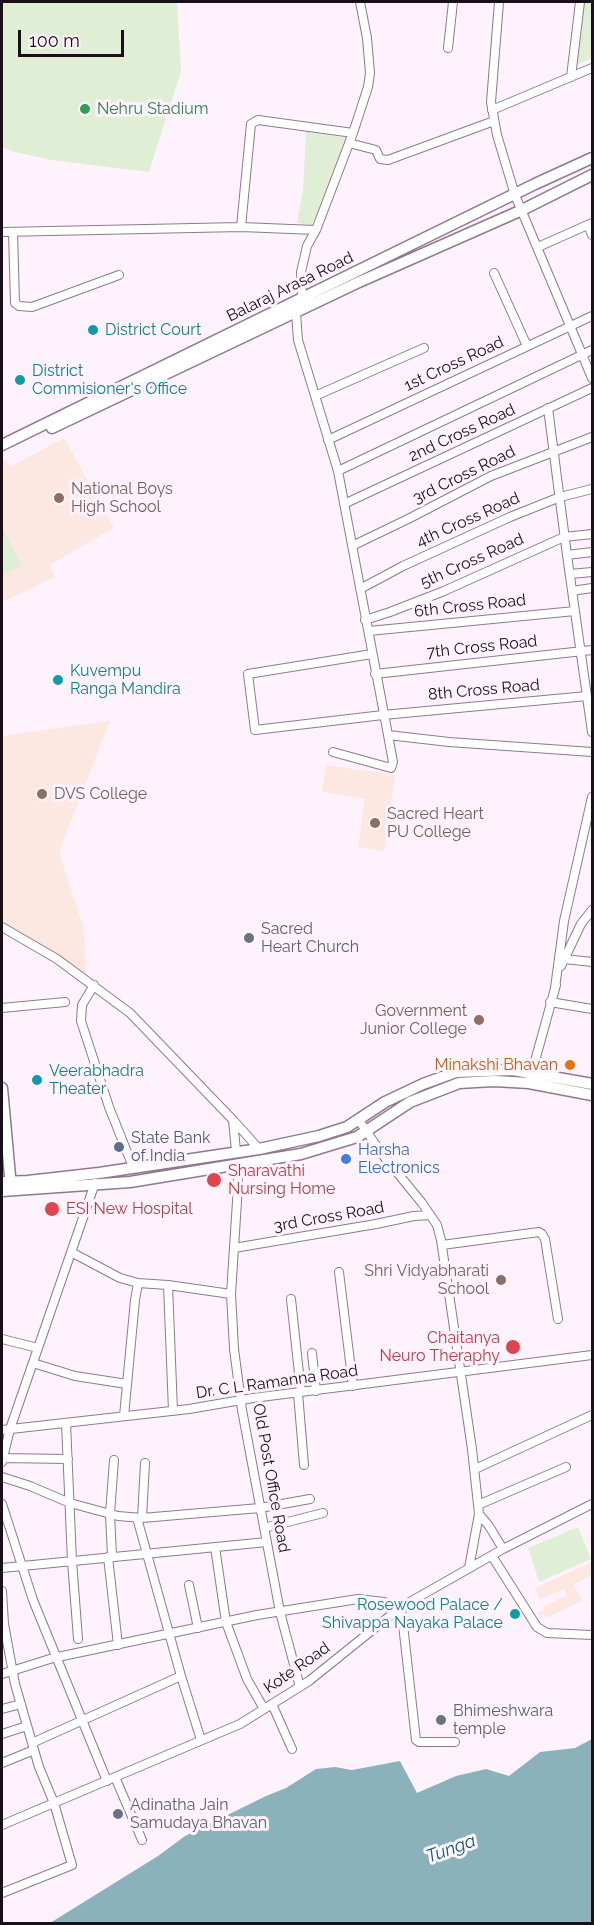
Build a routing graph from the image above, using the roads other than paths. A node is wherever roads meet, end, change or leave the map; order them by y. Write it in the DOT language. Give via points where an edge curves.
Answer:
graph roads {
  1 [pos="360,2"];
  2 [pos="453,2"];
  3 [pos="499,2"];
  4 [pos="580,2"];
  5 [pos="448,48"];
  6 [pos="592,68"];
  7 [pos="571,77"];
  8 [pos="492,110"];
  9 [pos="494,121"];
  10 [pos="353,133"];
  11 [pos="349,143"];
  12 [pos="592,158"];
  13 [pos="592,175"];
  14 [pos="515,195"];
  15 [pos="522,210"];
  16 [pos="590,224"];
  17 [pos="242,227"];
  18 [pos="316,230"];
  19 [pos="2,232"];
  20 [pos="13,232"];
  21 [pos="592,235"];
  22 [pos="538,246"];
  23 [pos="494,273"];
  24 [pos="119,275"];
  25 [pos="302,297"];
  26 [pos="296,313"];
  27 [pos="592,316"];
  28 [pos="570,325"];
  29 [pos="527,346"];
  30 [pos="424,348"];
  31 [pos="592,350"];
  32 [pos="583,354"];
  33 [pos="592,378"];
  34 [pos="592,388"];
  35 [pos="315,396"];
  36 [pos="548,408"];
  37 [pos="592,436"];
  38 [pos="328,440"];
  39 [pos="2,445"];
  40 [pos="554,450"];
  41 [pos="2,452"];
  42 [pos="338,471"];
  43 [pos="592,489"];
  44 [pos="560,497"];
  45 [pos="344,504"];
  46 [pos="592,534"];
  47 [pos="564,537"];
  48 [pos="352,546"];
  49 [pos="592,552"];
  50 [pos="567,555"];
  51 [pos="592,572"];
  52 [pos="570,574"];
  53 [pos="592,588"];
  54 [pos="360,589"];
  55 [pos="572,591"];
  56 [pos="575,611"];
  57 [pos="365,620"];
  58 [pos="369,631"];
  59 [pos="592,650"];
  60 [pos="581,652"];
  61 [pos="372,654"];
  62 [pos="588,666"];
  63 [pos="375,674"];
  64 [pos="590,695"];
  65 [pos="383,715"];
  66 [pos="592,726"];
  67 [pos="388,735"];
  68 [pos="333,752"];
  69 [pos="592,752"];
  70 [pos="592,800"];
  71 [pos="588,836"];
  72 [pos="592,911"];
  73 [pos="2,927"];
  74 [pos="564,958"];
  75 [pos="592,962"];
  76 [pos="94,985"];
  77 [pos="555,988"];
  78 [pos="65,1002"];
  79 [pos="550,1002"];
  80 [pos="2,1008"];
  81 [pos="592,1009"];
  82 [pos="530,1077"];
  83 [pos="592,1084"];
  84 [pos="2,1088"];
  85 [pos="592,1095"];
  86 [pos="358,1119"];
  87 [pos="233,1120"];
  88 [pos="365,1132"];
  89 [pos="259,1149"];
  90 [pos="236,1151"];
  91 [pos="237,1164"];
  92 [pos="133,1167"];
  93 [pos="95,1183"];
  94 [pos="6,1186"];
  95 [pos="430,1215"];
  96 [pos="442,1245"];
  97 [pos="234,1248"];
  98 [pos="71,1252"];
  99 [pos="339,1272"];
  100 [pos="138,1283"];
  101 [pos="168,1285"];
  102 [pos="231,1294"];
  103 [pos="291,1299"];
  104 [pos="558,1319"];
  105 [pos="2,1339"];
  106 [pos="38,1348"];
  107 [pos="312,1353"];
  108 [pos="592,1355"];
  109 [pos="33,1363"];
  110 [pos="460,1372"];
  111 [pos="127,1384"];
  112 [pos="353,1386"];
  113 [pos="316,1391"];
  114 [pos="299,1393"];
  115 [pos="241,1400"];
  116 [pos="172,1411"];
  117 [pos="592,1415"];
  118 [pos="124,1416"];
  119 [pos="66,1423"];
  120 [pos="6,1430"];
  121 [pos="68,1459"];
  122 [pos="2,1460"];
  123 [pos="114,1460"];
  124 [pos="145,1463"];
  125 [pos="304,1464"];
  126 [pos="566,1467"];
  127 [pos="475,1469"];
  128 [pos="2,1477"];
  129 [pos="310,1499"];
  130 [pos="70,1503"];
  131 [pos="2,1504"];
  132 [pos="592,1504"];
  133 [pos="260,1508"];
  134 [pos="479,1510"];
  135 [pos="323,1513"];
  136 [pos="110,1514"];
  137 [pos="139,1518"];
  138 [pos="264,1528"];
  139 [pos="267,1542"];
  140 [pos="215,1547"];
  141 [pos="503,1549"];
  142 [pos="145,1553"];
  143 [pos="492,1556"];
  144 [pos="110,1557"];
  145 [pos="72,1561"];
  146 [pos="21,1566"];
  147 [pos="2,1568"];
  148 [pos="469,1568"];
  149 [pos="189,1585"];
  150 [pos="2,1591"];
  151 [pos="401,1607"];
  152 [pos="280,1612"];
  153 [pos="226,1622"];
  154 [pos="3,1624"];
  155 [pos="198,1628"];
  156 [pos="169,1634"];
  157 [pos="592,1635"];
  158 [pos="78,1639"];
  159 [pos="118,1645"];
  160 [pos="56,1658"];
  161 [pos="13,1671"];
  162 [pos="2,1674"];
  163 [pos="181,1676"];
  164 [pos="300,1687"];
  165 [pos="21,1704"];
  166 [pos="273,1704"];
  167 [pos="2,1709"];
  168 [pos="264,1709"];
  169 [pos="82,1720"];
  170 [pos="27,1726"];
  171 [pos="2,1734"];
  172 [pos="201,1740"];
  173 [pos="455,1742"];
  174 [pos="33,1746"];
  175 [pos="292,1749"];
  176 [pos="2,1763"];
  177 [pos="111,1779"];
  178 [pos="54,1803"];
  179 [pos="2,1825"];
  180 [pos="142,1840"];
  181 [pos="2,1893"];
  1 -- 10 [label="street" via="370,74"];
  2 -- 5 [label="street"];
  3 -- 8 [label="street"];
  4 -- 7 [label="street"];
  6 -- 7 [label="street"];
  7 -- 8 [label="street"];
  8 -- 9 [label="street"];
  9 -- 11 [label="street" via="388,159 380,159 376,150"];
  9 -- 14 [label="street"];
  10 -- 11 [label="street"];
  10 -- 17 [label="street" via="253,121"];
  11 -- 18 [label="street"];
  12 -- 14 [label="main road, Balaraj Arasa Road"];
  13 -- 15 [label="main road, Balaraj Arasa Road"];
  14 -- 15 [label="street"];
  14 -- 25 [label="main road, Balaraj Arasa Road"];
  15 -- 22 [label="street"];
  15 -- 26 [label="main road, Balaraj Arasa Road"];
  16 -- 21 [label="street"];
  16 -- 22 [label="street"];
  17 -- 18 [label="street"];
  17 -- 20 [label="street"];
  18 -- 25 [label="street" via="307,246 301,272"];
  19 -- 20 [label="street"];
  20 -- 24 [label="street" via="15,303 19,306 32,307"];
  22 -- 28 [label="street"];
  23 -- 29 [label="street"];
  25 -- 26 [label="street"];
  25 -- 39 [label="main road, Balaraj Arasa Road"];
  26 -- 35 [label="street" via="298,340"];
  26 -- 41 [label="main road, Balaraj Arasa Road"];
  27 -- 28 [label="street, 1st Cross Road"];
  28 -- 29 [label="street, 1st Cross Road"];
  28 -- 32 [label="street"];
  29 -- 38 [label="street, 1st Cross Road"];
  30 -- 35 [label="street"];
  31 -- 32 [label="street"];
  32 -- 33 [label="street"];
  32 -- 42 [label="street"];
  34 -- 36 [label="street, 2nd Cross Road"];
  35 -- 38 [label="street"];
  36 -- 40 [label="street"];
  36 -- 45 [label="street, 2nd Cross Road"];
  37 -- 40 [label="street, 3rd Cross Road"];
  38 -- 42 [label="street"];
  40 -- 44 [label="street"];
  40 -- 48 [label="street, 3rd Cross Road" via="491,476"];
  42 -- 45 [label="street"];
  43 -- 44 [label="street, 4th Cross Road"];
  44 -- 47 [label="street"];
  44 -- 54 [label="street, 4th Cross Road" via="500,521"];
  45 -- 48 [label="street"];
  46 -- 47 [label="street, 5th Cross Road"];
  47 -- 50 [label="street"];
  47 -- 57 [label="street, 5th Cross Road" via="444,591"];
  48 -- 54 [label="street"];
  49 -- 50 [label="street"];
  50 -- 52 [label="street"];
  51 -- 52 [label="street"];
  52 -- 55 [label="street"];
  53 -- 55 [label="street"];
  54 -- 57 [label="street"];
  55 -- 56 [label="street"];
  56 -- 58 [label="street, 6th Cross Road"];
  56 -- 60 [label="street"];
  57 -- 58 [label="street"];
  58 -- 61 [label="street"];
  59 -- 60 [label="street, 7th Cross Road"];
  60 -- 62 [label="street"];
  60 -- 63 [label="street, 7th Cross Road"];
  61 -- 63 [label="street"];
  61 -- 65 [label="street, 8th Cross Road" via="248,674 255,730"];
  62 -- 64 [label="street"];
  63 -- 65 [label="street"];
  64 -- 65 [label="street, 8th Cross Road"];
  64 -- 66 [label="street"];
  65 -- 67 [label="street"];
  67 -- 68 [label="street" via="391,768"];
  67 -- 69 [label="street"];
  70 -- 71 [label="street"];
  71 -- 77 [label="street" via="564,921"];
  72 -- 74 [label="street"];
  73 -- 76 [label="street"];
  74 -- 75 [label="street"];
  74 -- 77 [label="street"];
  76 -- 87 [label="street" via="130,1013"];
  76 -- 92 [label="street" via="82,1005 81,1022"];
  77 -- 79 [label="street"];
  78 -- 80 [label="street"];
  79 -- 81 [label="street"];
  79 -- 82 [label="street"];
  82 -- 83 [label="main road"];
  82 -- 85 [label="main road"];
  82 -- 86 [label="main road" via="513,1070 456,1072 385,1102"];
  82 -- 88 [label="main road" via="459,1083 410,1102"];
  84 -- 94 [label="main road"];
  86 -- 88 [label="street"];
  86 -- 89 [label="main road" via="319,1136"];
  87 -- 89 [label="street"];
  87 -- 90 [label="street"];
  88 -- 91 [label="main road" via="301,1154"];
  88 -- 95 [label="street"];
  89 -- 90 [label="main road"];
  90 -- 92 [label="main road"];
  91 -- 93 [label="main road" via="130,1182"];
  91 -- 97 [label="street, Old Post Office Road"];
  92 -- 94 [label="main road"];
  93 -- 94 [label="main road"];
  93 -- 98 [label="street"];
  95 -- 96 [label="street"];
  95 -- 97 [label="street, 3rd Cross Road"];
  96 -- 104 [label="street" via="539,1232 546,1239"];
  96 -- 110 [label="street"];
  97 -- 102 [label="street, Old Post Office Road"];
  98 -- 100 [label="street" via="120,1278"];
  98 -- 106 [label="street"];
  99 -- 112 [label="street"];
  100 -- 101 [label="street"];
  100 -- 111 [label="street"];
  101 -- 102 [label="street"];
  101 -- 116 [label="street"];
  102 -- 115 [label="street, Old Post Office Road"];
  103 -- 114 [label="street"];
  105 -- 106 [label="street"];
  106 -- 109 [label="street"];
  107 -- 113 [label="street"];
  108 -- 110 [label="street, Dr. C L Ramanna Road"];
  109 -- 111 [label="street" via="75,1376"];
  109 -- 120 [label="street"];
  110 -- 112 [label="street, Dr. C L Ramanna Road"];
  110 -- 127 [label="street"];
  111 -- 118 [label="street"];
  112 -- 113 [label="street, Dr. C L Ramanna Road"];
  113 -- 114 [label="street, Dr. C L Ramanna Road"];
  114 -- 115 [label="street, Dr. C L Ramanna Road"];
  114 -- 125 [label="street"];
  115 -- 116 [label="street, Dr. C L Ramanna Road"];
  115 -- 133 [label="street, Old Post Office Road"];
  116 -- 118 [label="street, Dr. C L Ramanna Road"];
  117 -- 127 [label="street"];
  118 -- 119 [label="street, Dr. C L Ramanna Road"];
  119 -- 120 [label="street, Dr. C L Ramanna Road"];
  119 -- 121 [label="street"];
  120 -- 122 [label="street"];
  121 -- 122 [label="street"];
  121 -- 130 [label="street"];
  123 -- 136 [label="street"];
  124 -- 137 [label="street"];
  126 -- 134 [label="street"];
  127 -- 134 [label="street"];
  128 -- 130 [label="street"];
  129 -- 133 [label="street"];
  130 -- 136 [label="street"];
  130 -- 145 [label="street"];
  131 -- 146 [label="street"];
  132 -- 141 [label="street, Kote Road"];
  133 -- 137 [label="street"];
  133 -- 138 [label="street, Old Post Office Road"];
  134 -- 141 [label="street"];
  134 -- 148 [label="street"];
  135 -- 138 [label="street"];
  136 -- 137 [label="street"];
  136 -- 144 [label="street"];
  137 -- 142 [label="street"];
  138 -- 139 [label="street, Old Post Office Road"];
  139 -- 140 [label="street"];
  139 -- 152 [label="street, Old Post Office Road"];
  140 -- 142 [label="street"];
  140 -- 153 [label="street"];
  141 -- 143 [label="street, Kote Road"];
  142 -- 144 [label="street"];
  142 -- 156 [label="street"];
  143 -- 148 [label="street, Kote Road"];
  143 -- 157 [label="street" via="537,1627 547,1633"];
  144 -- 145 [label="street"];
  144 -- 159 [label="street"];
  145 -- 146 [label="street"];
  145 -- 158 [label="street"];
  146 -- 147 [label="street"];
  146 -- 160 [label="street"];
  148 -- 151 [label="street, Kote Road"];
  149 -- 155 [label="street"];
  150 -- 154 [label="street"];
  151 -- 152 [label="street" via="358,1599"];
  151 -- 164 [label="street, Kote Road"];
  151 -- 173 [label="street" via="416,1740"];
  152 -- 153 [label="street"];
  152 -- 164 [label="street, Old Post Office Road"];
  153 -- 155 [label="street"];
  153 -- 168 [label="street" via="247,1679"];
  154 -- 161 [label="street"];
  155 -- 156 [label="street"];
  156 -- 159 [label="street"];
  156 -- 163 [label="street"];
  159 -- 160 [label="street"];
  160 -- 161 [label="street"];
  160 -- 169 [label="street"];
  161 -- 162 [label="street"];
  161 -- 165 [label="street"];
  163 -- 169 [label="street"];
  163 -- 172 [label="street"];
  164 -- 166 [label="street, Kote Road"];
  165 -- 167 [label="street"];
  165 -- 170 [label="street"];
  166 -- 168 [label="street, Kote Road"];
  166 -- 175 [label="street"];
  168 -- 172 [label="street, Kote Road"];
  169 -- 174 [label="street"];
  169 -- 177 [label="street"];
  170 -- 171 [label="street"];
  170 -- 174 [label="street"];
  172 -- 177 [label="street, Kote Road"];
  174 -- 176 [label="street"];
  174 -- 178 [label="street"];
  177 -- 178 [label="street, Kote Road"];
  177 -- 180 [label="street"];
  178 -- 179 [label="street, Kote Road"];
  178 -- 181 [label="street" via="72,1865"];
}
